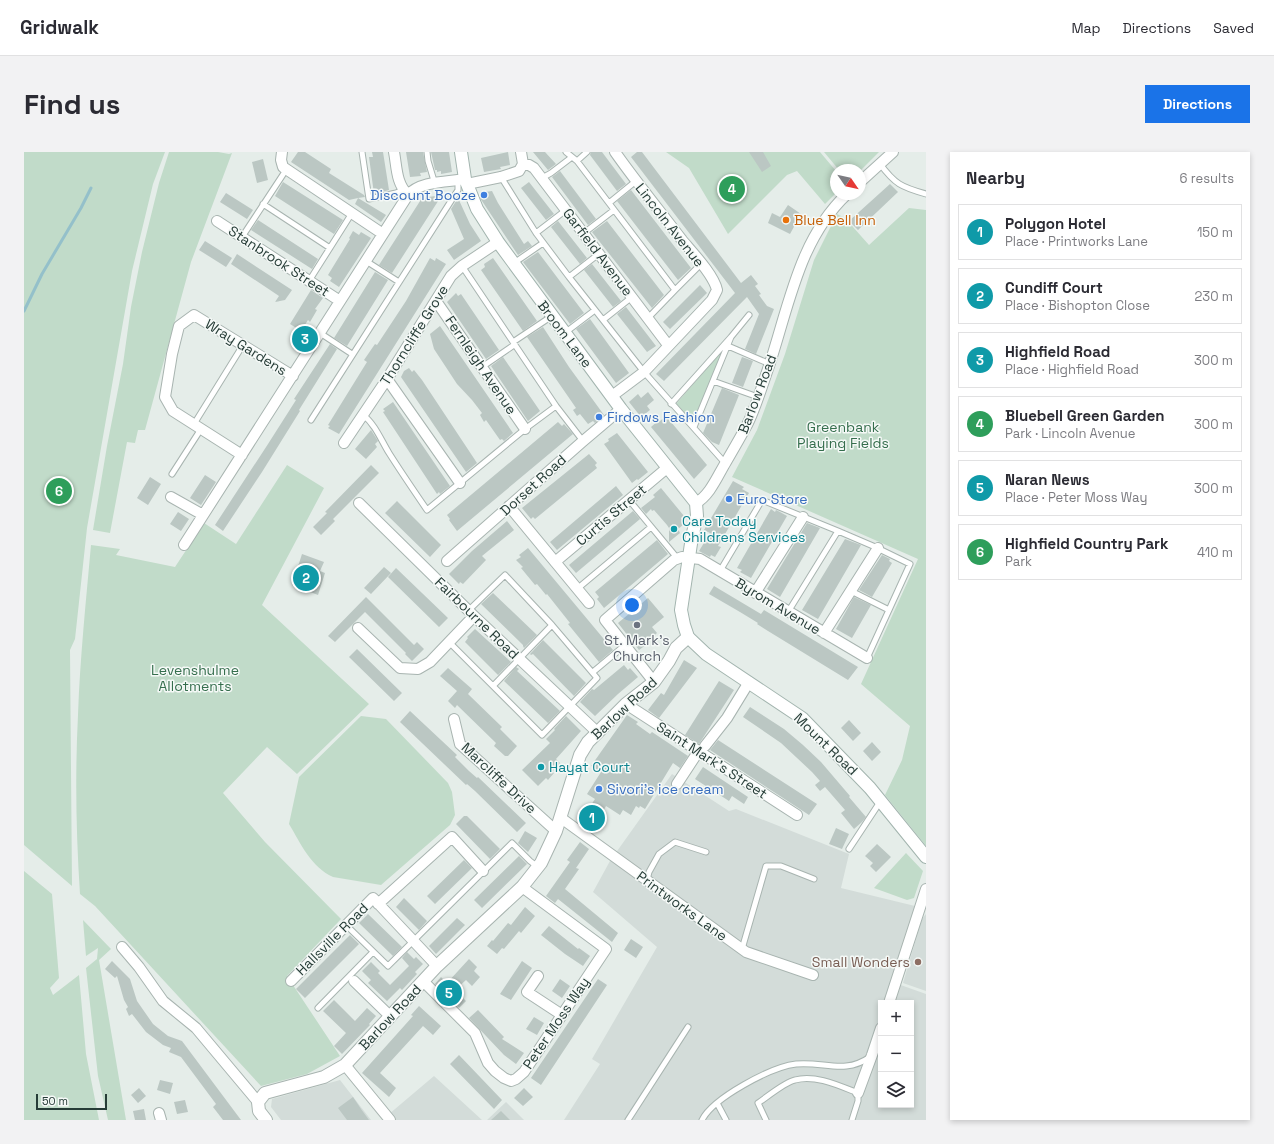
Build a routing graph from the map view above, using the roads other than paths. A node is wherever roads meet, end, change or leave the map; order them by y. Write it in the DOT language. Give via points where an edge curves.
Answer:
graph roads {
  1 [pos="282,152"];
  2 [pos="362,152"];
  3 [pos="394,152"];
  4 [pos="427,152"];
  5 [pos="461,152"];
  6 [pos="521,152"];
  7 [pos="566,152"];
  8 [pos="587,152"];
  9 [pos="615,152"];
  10 [pos="893,152"];
  11 [pos="572,157"];
  12 [pos="578,162"];
  13 [pos="523,164"];
  14 [pos="880,164"];
  15 [pos="286,170"];
  16 [pos="501,177"];
  17 [pos="866,177"];
  18 [pos="542,178"];
  19 [pos="463,181"];
  20 [pos="636,181"];
  21 [pos="435,184"];
  22 [pos="405,193"];
  23 [pos="926,194"];
  24 [pos="841,200"];
  25 [pos="609,203"];
  26 [pos="263,204"];
  27 [pos="566,210"];
  28 [pos="614,210"];
  29 [pos="352,213"];
  30 [pos="217,221"];
  31 [pos="536,233"];
  32 [pos="584,233"];
  33 [pos="383,234"];
  34 [pos="242,237"];
  35 [pos="498,242"];
  36 [pos="543,243"];
  37 [pos="330,248"];
  38 [pos="600,253"];
  39 [pos="366,260"];
  40 [pos="513,264"];
  41 [pos="701,264"];
  42 [pos="462,266"];
  43 [pos="568,277"];
  44 [pos="309,281"];
  45 [pos="399,282"];
  46 [pos="675,290"];
  47 [pos="632,297"];
  48 [pos="340,301"];
  49 [pos="436,301"];
  50 [pos="595,310"];
  51 [pos="749,315"];
  52 [pos="552,316"];
  53 [pos="648,318"];
  54 [pos="603,320"];
  55 [pos="320,333"];
  56 [pos="564,334"];
  57 [pos="732,338"];
  58 [pos="514,343"];
  59 [pos="243,345"];
  60 [pos="668,345"];
  61 [pos="728,346"];
  62 [pos="352,354"];
  63 [pos="770,364"];
  64 [pos="482,367"];
  65 [pos="644,372"];
  66 [pos="292,376"];
  67 [pos="386,379"];
  68 [pos="713,380"];
  69 [pos="612,396"];
  70 [pos="758,397"];
  71 [pos="671,404"];
  72 [pos="556,406"];
  73 [pos="621,409"];
  74 [pos="363,415"];
  75 [pos="310,420"];
  76 [pos="198,427"];
  77 [pos="694,427"];
  78 [pos="525,429"];
  79 [pos="582,441"];
  80 [pos="344,443"];
  81 [pos="242,455"];
  82 [pos="725,463"];
  83 [pos="667,468"];
  84 [pos="172,474"];
  85 [pos="460,483"];
  86 [pos="171,497"];
  87 [pos="629,500"];
  88 [pos="359,503"];
  89 [pos="696,503"];
  90 [pos="509,506"];
  91 [pos="203,515"];
  92 [pos="803,517"];
  93 [pos="651,527"];
  94 [pos="838,531"];
  95 [pos="184,545"];
  96 [pos="878,548"];
  97 [pos="683,558"];
  98 [pos="447,561"];
  99 [pos="555,562"];
  100 [pos="720,571"];
  101 [pos="577,589"];
  102 [pos="851,591"];
  103 [pos="755,593"];
  104 [pos="589,603"];
  105 [pos="889,610"];
  106 [pos="788,612"];
  107 [pos="471,613"];
  108 [pos="552,626"];
  109 [pos="358,628"];
  110 [pos="824,634"];
  111 [pos="688,637"];
  112 [pos="449,642"];
  113 [pos="624,646"];
  114 [pos="867,658"];
  115 [pos="519,659"];
  116 [pos="593,672"];
  117 [pos="654,682"];
  118 [pos="748,682"];
  119 [pos="493,686"];
  120 [pos="626,704"];
  121 [pos="570,706"];
  122 [pos="454,719"];
  123 [pos="597,732"];
  124 [pos="702,749"];
  125 [pos="677,784"];
  126 [pos="881,801"];
  127 [pos="797,815"];
  128 [pos="561,818"];
  129 [pos="556,831"];
  130 [pos="850,849"];
  131 [pos="706,852"];
  132 [pos="926,857"];
  133 [pos="538,866"];
  134 [pos="483,871"];
  135 [pos="814,879"];
  136 [pos="647,880"];
  137 [pos="522,887"];
  138 [pos="926,889"];
  139 [pos="376,901"];
  140 [pos="923,905"];
  141 [pos="346,925"];
  142 [pos="413,940"];
  143 [pos="122,947"];
  144 [pos="742,950"];
  145 [pos="374,952"];
  146 [pos="438,966"];
  147 [pos="813,975"];
  148 [pos="538,976"];
  149 [pos="291,980"];
  150 [pos="354,981"];
  151 [pos="423,981"];
  152 [pos="890,1000"];
  153 [pos="318,1008"];
  154 [pos="562,1015"];
  155 [pos="390,1016"];
  156 [pos="688,1027"];
  157 [pos="878,1036"];
  158 [pos="872,1055"];
  159 [pos="346,1065"];
  160 [pos="858,1093"];
  161 [pos="258,1102"];
  162 [pos="717,1103"];
  163 [pos="266,1120"];
  164 [pos="390,1120"];
  165 [pos="628,1120"];
  166 [pos="702,1120"];
  167 [pos="726,1120"];
  168 [pos="766,1120"];
  169 [pos="852,1120"];
  1 -- 15 [label="street" via="281,160"];
  2 -- 22 [label="lane" via="369,199"];
  3 -- 22 [label="street" via="399,183"];
  4 -- 21 [label="lane"];
  5 -- 19 [label="main road, Broom Lane"];
  6 -- 13 [label="street"];
  7 -- 11 [label="lane"];
  8 -- 12 [label="lane"];
  9 -- 20 [label="street, Lincoln Avenue"];
  10 -- 14 [label="street"];
  11 -- 12 [label="lane"];
  11 -- 18 [label="lane"];
  12 -- 25 [label="lane"];
  13 -- 16 [label="street" via="519,171"];
  13 -- 18 [label="street, Garfield Avenue" via="534,168"];
  14 -- 17 [label="street"];
  14 -- 23 [label="lane" via="899,184"];
  15 -- 26 [label="lane"];
  15 -- 29 [label="street"];
  16 -- 19 [label="street"];
  16 -- 31 [label="lane"];
  18 -- 27 [label="street, Garfield Avenue"];
  19 -- 21 [label="street"];
  19 -- 35 [label="main road, Broom Lane"];
  19 -- 45 [label="lane"];
  20 -- 25 [label="lane"];
  20 -- 41 [label="street, Lincoln Avenue"];
  21 -- 22 [label="street" via="420,186"];
  22 -- 33 [label="street"];
  24 -- 63 [label="street, Barlow Road" via="816,233 796,279"];
  25 -- 28 [label="lane"];
  26 -- 34 [label="lane"];
  26 -- 37 [label="lane"];
  27 -- 31 [label="lane"];
  27 -- 32 [label="street, Garfield Avenue"];
  28 -- 32 [label="lane"];
  28 -- 46 [label="lane"];
  29 -- 33 [label="street"];
  29 -- 37 [label="lane"];
  30 -- 34 [label="street, Stanbrook Street"];
  31 -- 36 [label="lane"];
  32 -- 38 [label="street, Garfield Avenue"];
  33 -- 39 [label="street"];
  34 -- 44 [label="street, Stanbrook Street"];
  35 -- 40 [label="main road, Broom Lane"];
  35 -- 42 [label="street, Thorncliffe Grove"];
  36 -- 40 [label="lane"];
  36 -- 43 [label="lane"];
  37 -- 44 [label="lane"];
  38 -- 43 [label="lane"];
  38 -- 47 [label="street, Garfield Avenue"];
  39 -- 45 [label="lane"];
  39 -- 48 [label="street"];
  40 -- 52 [label="main road, Broom Lane"];
  41 -- 46 [label="lane"];
  41 -- 60 [label="street, Lincoln Avenue" via="716,285 712,300"];
  42 -- 49 [label="street, Thorncliffe Grove" via="451,276"];
  42 -- 58 [label="lane"];
  43 -- 50 [label="lane"];
  44 -- 48 [label="street, Stanbrook Street"];
  45 -- 62 [label="lane"];
  46 -- 53 [label="lane"];
  47 -- 53 [label="street, Garfield Avenue"];
  47 -- 54 [label="lane"];
  48 -- 55 [label="street"];
  49 -- 64 [label="street, Fernleigh Avenue"];
  49 -- 67 [label="street, Thorncliffe Grove"];
  50 -- 54 [label="lane"];
  50 -- 56 [label="lane"];
  51 -- 57 [label="lane"];
  52 -- 56 [label="main road, Broom Lane"];
  52 -- 58 [label="lane"];
  53 -- 60 [label="street, Garfield Avenue"];
  54 -- 65 [label="lane"];
  55 -- 62 [label="lane"];
  55 -- 66 [label="street"];
  56 -- 69 [label="main road, Broom Lane"];
  57 -- 61 [label="lane"];
  57 -- 71 [label="lane"];
  58 -- 64 [label="lane"];
  58 -- 72 [label="lane"];
  59 -- 66 [label="street, Wray Gardens"];
  59 -- 76 [label="lane"];
  59 -- 76 [label="street, Wray Gardens" via="194,315 179,326 164,396 173,411"];
  60 -- 65 [label="street"];
  61 -- 63 [label="lane"];
  61 -- 68 [label="lane"];
  62 -- 75 [label="lane"];
  63 -- 70 [label="street, Barlow Road"];
  64 -- 78 [label="street, Fernleigh Avenue"];
  65 -- 69 [label="street"];
  65 -- 71 [label="lane"];
  66 -- 81 [label="street"];
  67 -- 74 [label="street, Thorncliffe Grove"];
  67 -- 85 [label="street"];
  68 -- 70 [label="lane"];
  68 -- 77 [label="lane"];
  69 -- 73 [label="main road, Broom Lane"];
  70 -- 82 [label="street, Barlow Road" via="747,425"];
  71 -- 77 [label="lane"];
  72 -- 78 [label="lane"];
  72 -- 79 [label="lane"];
  73 -- 79 [label="street, Dorset Road"];
  73 -- 83 [label="main road, Broom Lane"];
  74 -- 80 [label="street, Thorncliffe Grove"];
  74 -- 85 [label="lane" via="369,420 427,510"];
  76 -- 81 [label="street"];
  76 -- 84 [label="lane"];
  77 -- 82 [label="lane"];
  78 -- 85 [label="lane"];
  79 -- 90 [label="street, Dorset Road"];
  81 -- 91 [label="street"];
  82 -- 89 [label="street, Barlow Road" via="711,488 702,500"];
  83 -- 87 [label="street, Curtis Street"];
  83 -- 89 [label="main road, Broom Lane"];
  86 -- 91 [label="street"];
  87 -- 93 [label="lane"];
  87 -- 99 [label="street, Curtis Street"];
  88 -- 107 [label="street, Fairbourne Road"];
  89 -- 97 [label="main road" via="697,516"];
  90 -- 98 [label="street, Dorset Road"];
  90 -- 99 [label="street"];
  91 -- 95 [label="street"];
  92 -- 94 [label="lane"];
  92 -- 100 [label="lane" via="762,500"];
  92 -- 103 [label="street"];
  93 -- 97 [label="lane"];
  93 -- 101 [label="lane"];
  94 -- 96 [label="lane"];
  94 -- 106 [label="lane"];
  96 -- 102 [label="street"];
  96 -- 105 [label="lane" via="910,564"];
  97 -- 100 [label="street, Byrom Avenue" via="700,559"];
  97 -- 111 [label="main road" via="682,610"];
  97 -- 113 [label="street" via="674,560 604,620"];
  99 -- 101 [label="street"];
  100 -- 103 [label="street, Byrom Avenue"];
  101 -- 104 [label="street"];
  102 -- 105 [label="lane"];
  102 -- 110 [label="street"];
  103 -- 106 [label="street, Byrom Avenue"];
  105 -- 114 [label="lane"];
  106 -- 110 [label="street, Byrom Avenue"];
  107 -- 108 [label="lane" via="505,575"];
  107 -- 112 [label="street"];
  107 -- 115 [label="street, Fairbourne Road"];
  108 -- 115 [label="lane"];
  108 -- 116 [label="lane"];
  109 -- 112 [label="street" via="400,668 418,669 424,666"];
  110 -- 114 [label="street, Byrom Avenue"];
  111 -- 117 [label="main road, Barlow Road" via="676,648"];
  111 -- 118 [label="main road, Mount Road" via="706,654"];
  112 -- 119 [label="lane"];
  113 -- 116 [label="lane"];
  113 -- 117 [label="street"];
  115 -- 119 [label="lane"];
  115 -- 121 [label="street, Fairbourne Road"];
  116 -- 121 [label="lane" via="598,678"];
  117 -- 120 [label="main road, Barlow Road"];
  118 -- 124 [label="street" via="727,718"];
  118 -- 126 [label="main road, Mount Road" via="802,718"];
  119 -- 121 [label="lane" via="542,735"];
  120 -- 123 [label="main road, Barlow Road"];
  120 -- 124 [label="street, Saint Mark's Street"];
  121 -- 123 [label="street, Fairbourne Road"];
  122 -- 129 [label="street, Marcliffe Drive" via="460,744"];
  123 -- 128 [label="main road, Barlow Road" via="580,755"];
  124 -- 125 [label="street"];
  124 -- 127 [label="street, Saint Mark's Street"];
  126 -- 130 [label="lane"];
  126 -- 132 [label="main road, Mount Road"];
  128 -- 129 [label="main road, Barlow Road"];
  128 -- 136 [label="street, Printworks Lane"];
  129 -- 133 [label="main road, Barlow Road"];
  131 -- 136 [label="lane" via="675,842 659,854"];
  133 -- 134 [label="lane" via="530,862 512,842"];
  133 -- 137 [label="main road, Barlow Road"];
  134 -- 139 [label="street, Hallsville Road" via="452,837"];
  134 -- 142 [label="lane"];
  135 -- 144 [label="lane" via="781,866 766,866"];
  136 -- 144 [label="street, Printworks Lane"];
  137 -- 146 [label="main road, Barlow Road"];
  137 -- 154 [label="street, Peter Moss Way" via="606,949"];
  138 -- 140 [label="street"];
  139 -- 141 [label="street, Hallsville Road"];
  139 -- 142 [label="street"];
  140 -- 152 [label="street"];
  141 -- 145 [label="lane"];
  141 -- 149 [label="street, Hallsville Road"];
  142 -- 145 [label="lane" via="388,966"];
  142 -- 146 [label="street"];
  143 -- 161 [label="street" via="163,1001 196,1028"];
  144 -- 147 [label="street, Printworks Lane"];
  145 -- 153 [label="lane"];
  146 -- 151 [label="main road, Barlow Road"];
  148 -- 154 [label="street" via="527,992"];
  150 -- 155 [label="street"];
  151 -- 154 [label="street, Peter Moss Way" via="474,1033 488,1063 495,1071 511,1080 524,1072"];
  151 -- 155 [label="main road, Barlow Road"];
  155 -- 159 [label="main road, Barlow Road"];
  156 -- 165 [label="lane"];
  157 -- 158 [label="street"];
  158 -- 160 [label="street"];
  158 -- 162 [label="lane" via="861,1063 847,1067 812,1064 787,1066 759,1077"];
  159 -- 161 [label="main road, Barlow Road" via="324,1077 265,1093"];
  159 -- 164 [label="street"];
  160 -- 168 [label="lane" via="814,1079 795,1080 758,1103"];
  160 -- 169 [label="lane"];
  161 -- 163 [label="main road" via="259,1111"];
  162 -- 166 [label="lane"];
  162 -- 167 [label="lane"];
}
